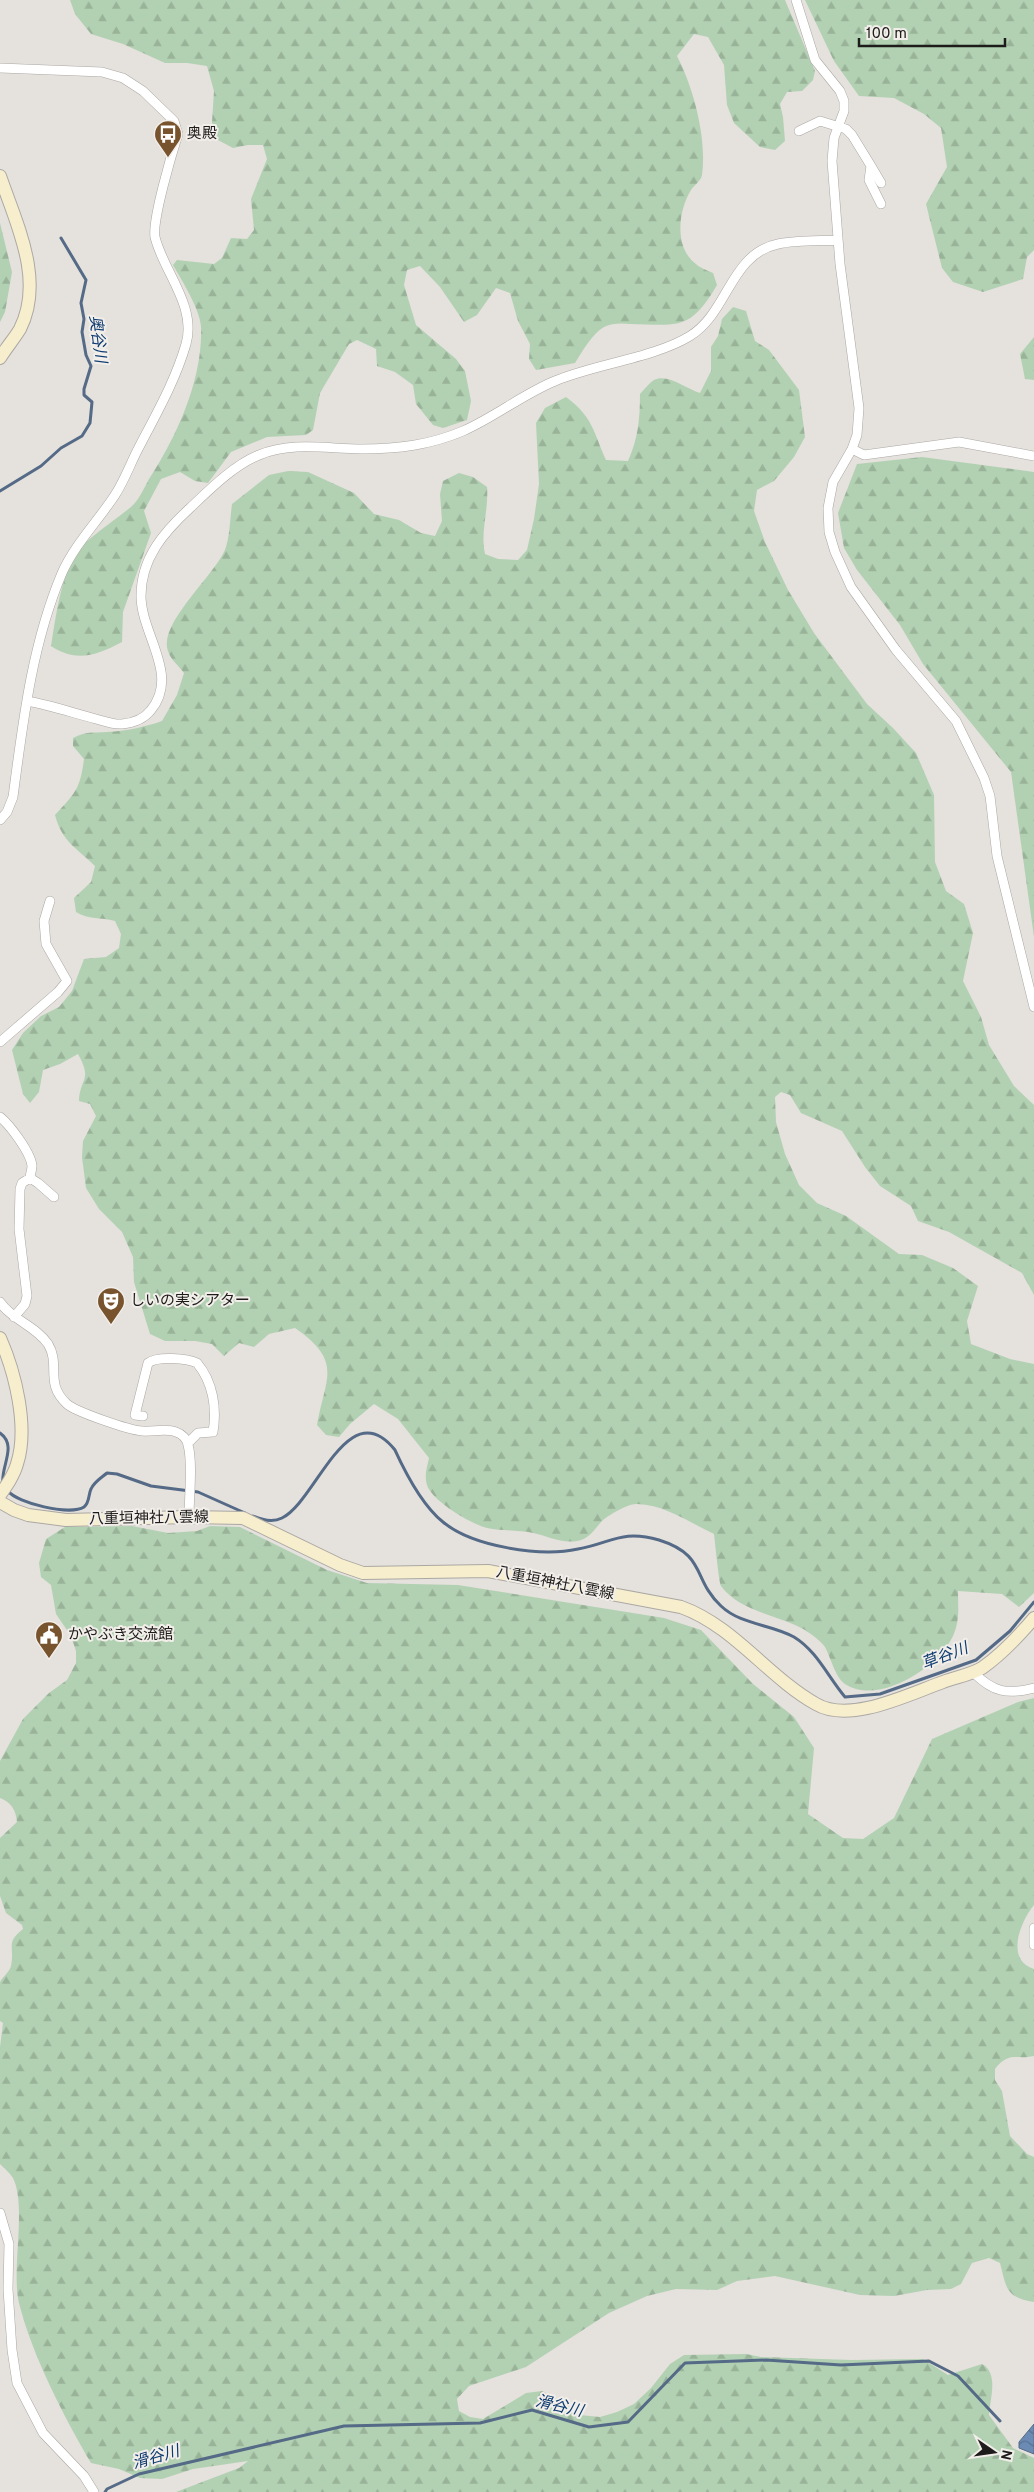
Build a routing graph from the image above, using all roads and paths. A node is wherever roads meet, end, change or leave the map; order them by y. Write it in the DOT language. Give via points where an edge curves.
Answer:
graph roads {
  1 [pos="796,0"];
  2 [pos="0,68"];
  3 [pos="839,126"];
  4 [pos="799,131"];
  5 [pos="872,166"];
  6 [pos="0,176"];
  7 [pos="881,183"];
  8 [pos="881,204"];
  9 [pos="838,240"];
  10 [pos="0,358"];
  11 [pos="852,449"];
  12 [pos="1034,456"];
  13 [pos="27,701"];
  14 [pos="0,820"];
  15 [pos="50,901"];
  16 [pos="1034,1007"];
  17 [pos="0,1042"];
  18 [pos="0,1117"];
  19 [pos="30,1178"];
  20 [pos="54,1197"];
  21 [pos="0,1302"];
  22 [pos="14,1317"];
  23 [pos="0,1338"];
  24 [pos="143,1416"];
  25 [pos="188,1443"];
  26 [pos="2,1493"];
  27 [pos="189,1517"];
  28 [pos="1034,1618"];
  29 [pos="974,1672"];
  30 [pos="1034,1688"];
  31 [pos="1034,1928"];
  32 [pos="1034,1945"];
  33 [pos="0,2213"];
  34 [pos="94,2492"];
  1 -- 3 [label="street" via="815,60 840,91 844,101"];
  2 -- 13 [label="street" via="112,74 138,87 174,121 178,134 156,216 155,236 181,298 188,327 172,381 117,492 62,573 34,656"];
  3 -- 4 [label="street" via="820,121"];
  3 -- 5 [label="street" via="852,134"];
  3 -- 9 [label="street" via="832,150"];
  5 -- 7 [label="street"];
  5 -- 8 [label="street" via="869,180"];
  6 -- 10 [label="main road" via="24,249 29,277 24,318"];
  9 -- 11 [label="street" via="859,408 857,435"];
  9 -- 13 [label="street" via="776,244 761,250 738,271 716,311 691,336 556,380 465,430 433,443 388,449 305,446 277,449 242,464 165,531 146,565 141,596 162,678 158,700 146,716 131,722 110,723"];
  11 -- 12 [label="street" via="864,455 959,442"];
  11 -- 16 [label="street" via="833,482 828,508 829,532 835,552 851,587 876,623 956,721 984,778 990,796 997,856"];
  13 -- 14 [label="street" via="13,797"];
  15 -- 17 [label="street" via="44,920 46,944 67,981"];
  18 -- 19 [label="street" via="12,1129 29,1157 32,1166"];
  19 -- 20 [label="street"];
  19 -- 22 [label="street" via="22,1183 19,1194 19,1229 27,1296 25,1304"];
  21 -- 22 [label="street"];
  22 -- 25 [label="street" via="47,1343 53,1360 55,1387 67,1404 127,1428 174,1431"];
  23 -- 26 [label="main road, 八重垣神社八雲線" via="16,1382 20,1420 18,1462"];
  24 -- 25 [label="street" via="135,1415 148,1363 153,1359 197,1363 216,1403 216,1414 213,1432 198,1433"];
  25 -- 27 [label="street"];
  26 -- 27 [label="main road, 八重垣神社八雲線" via="14,1510 66,1520"];
  27 -- 29 [label="main road, 八重垣神社八雲線" via="243,1518 363,1573 488,1571 681,1607 705,1617 803,1696 832,1711 882,1704"];
  28 -- 29 [label="main road, 八重垣神社八雲線" via="1003,1652"];
  29 -- 30 [label="street" via="986,1685 1008,1692"];
  31 -- 32 [label="street"];
  33 -- 34 [label="street" via="9,2244 8,2289 18,2383 43,2433 84,2476"];
}
